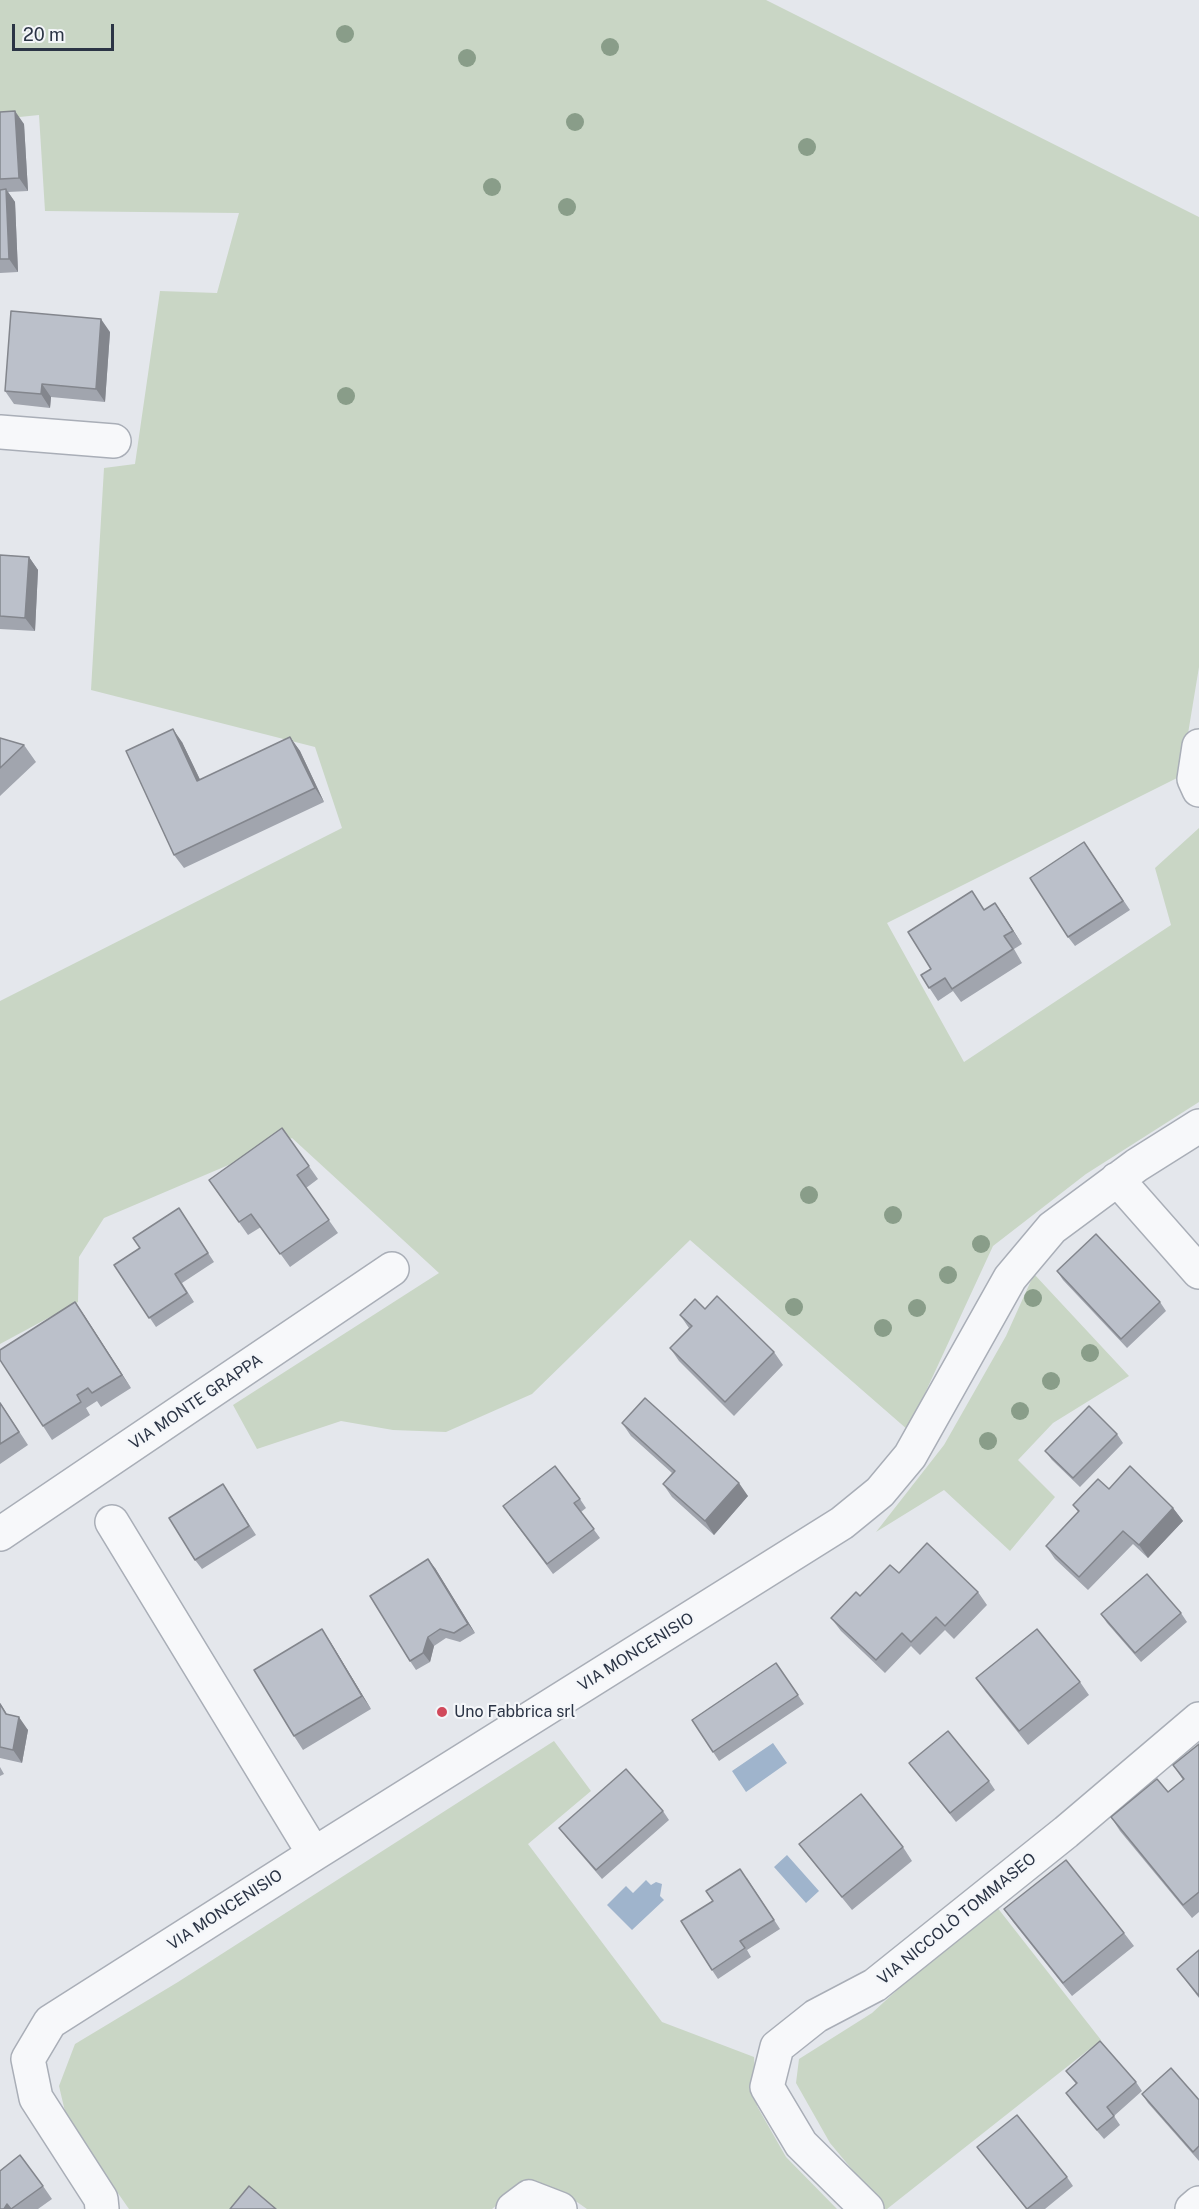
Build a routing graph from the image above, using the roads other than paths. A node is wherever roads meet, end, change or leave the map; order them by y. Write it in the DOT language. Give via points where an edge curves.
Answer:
graph roads {
  1 [pos="0,432"];
  2 [pos="114,441"];
  3 [pos="1199,746"];
  4 [pos="1199,789"];
  5 [pos="1199,1126"];
  6 [pos="1117,1179"];
  7 [pos="392,1269"];
  8 [pos="1199,1272"];
  9 [pos="112,1522"];
  10 [pos="0,1534"];
  11 [pos="1199,1719"];
  12 [pos="314,1854"];
  13 [pos="1199,2203"];
  14 [pos="102,2209"];
  15 [pos="513,2209"];
  16 [pos="560,2209"];
  17 [pos="867,2209"];
  18 [pos="1192,2209"];
  1 -- 2 [label="street"];
  3 -- 4 [label="street" via="1194,779"];
  5 -- 6 [label="street"];
  6 -- 8 [label="street"];
  6 -- 12 [label="street, VIA MONCENISIO" via="1052,1228 1010,1278 910,1456 873,1498 842,1523"];
  7 -- 10 [label="street, VIA MONTE GRAPPA"];
  9 -- 12 [label="street"];
  11 -- 17 [label="street, VIA NICCOLÒ TOMMASEO" via="875,1985 816,2016 777,2047 767,2087 801,2144"];
  12 -- 14 [label="street, VIA MONCENISIO" via="50,2022 28,2060 36,2098 101,2199"];
  13 -- 18 [label="street"];
  15 -- 16 [label="street" via="529,2197"];
}
